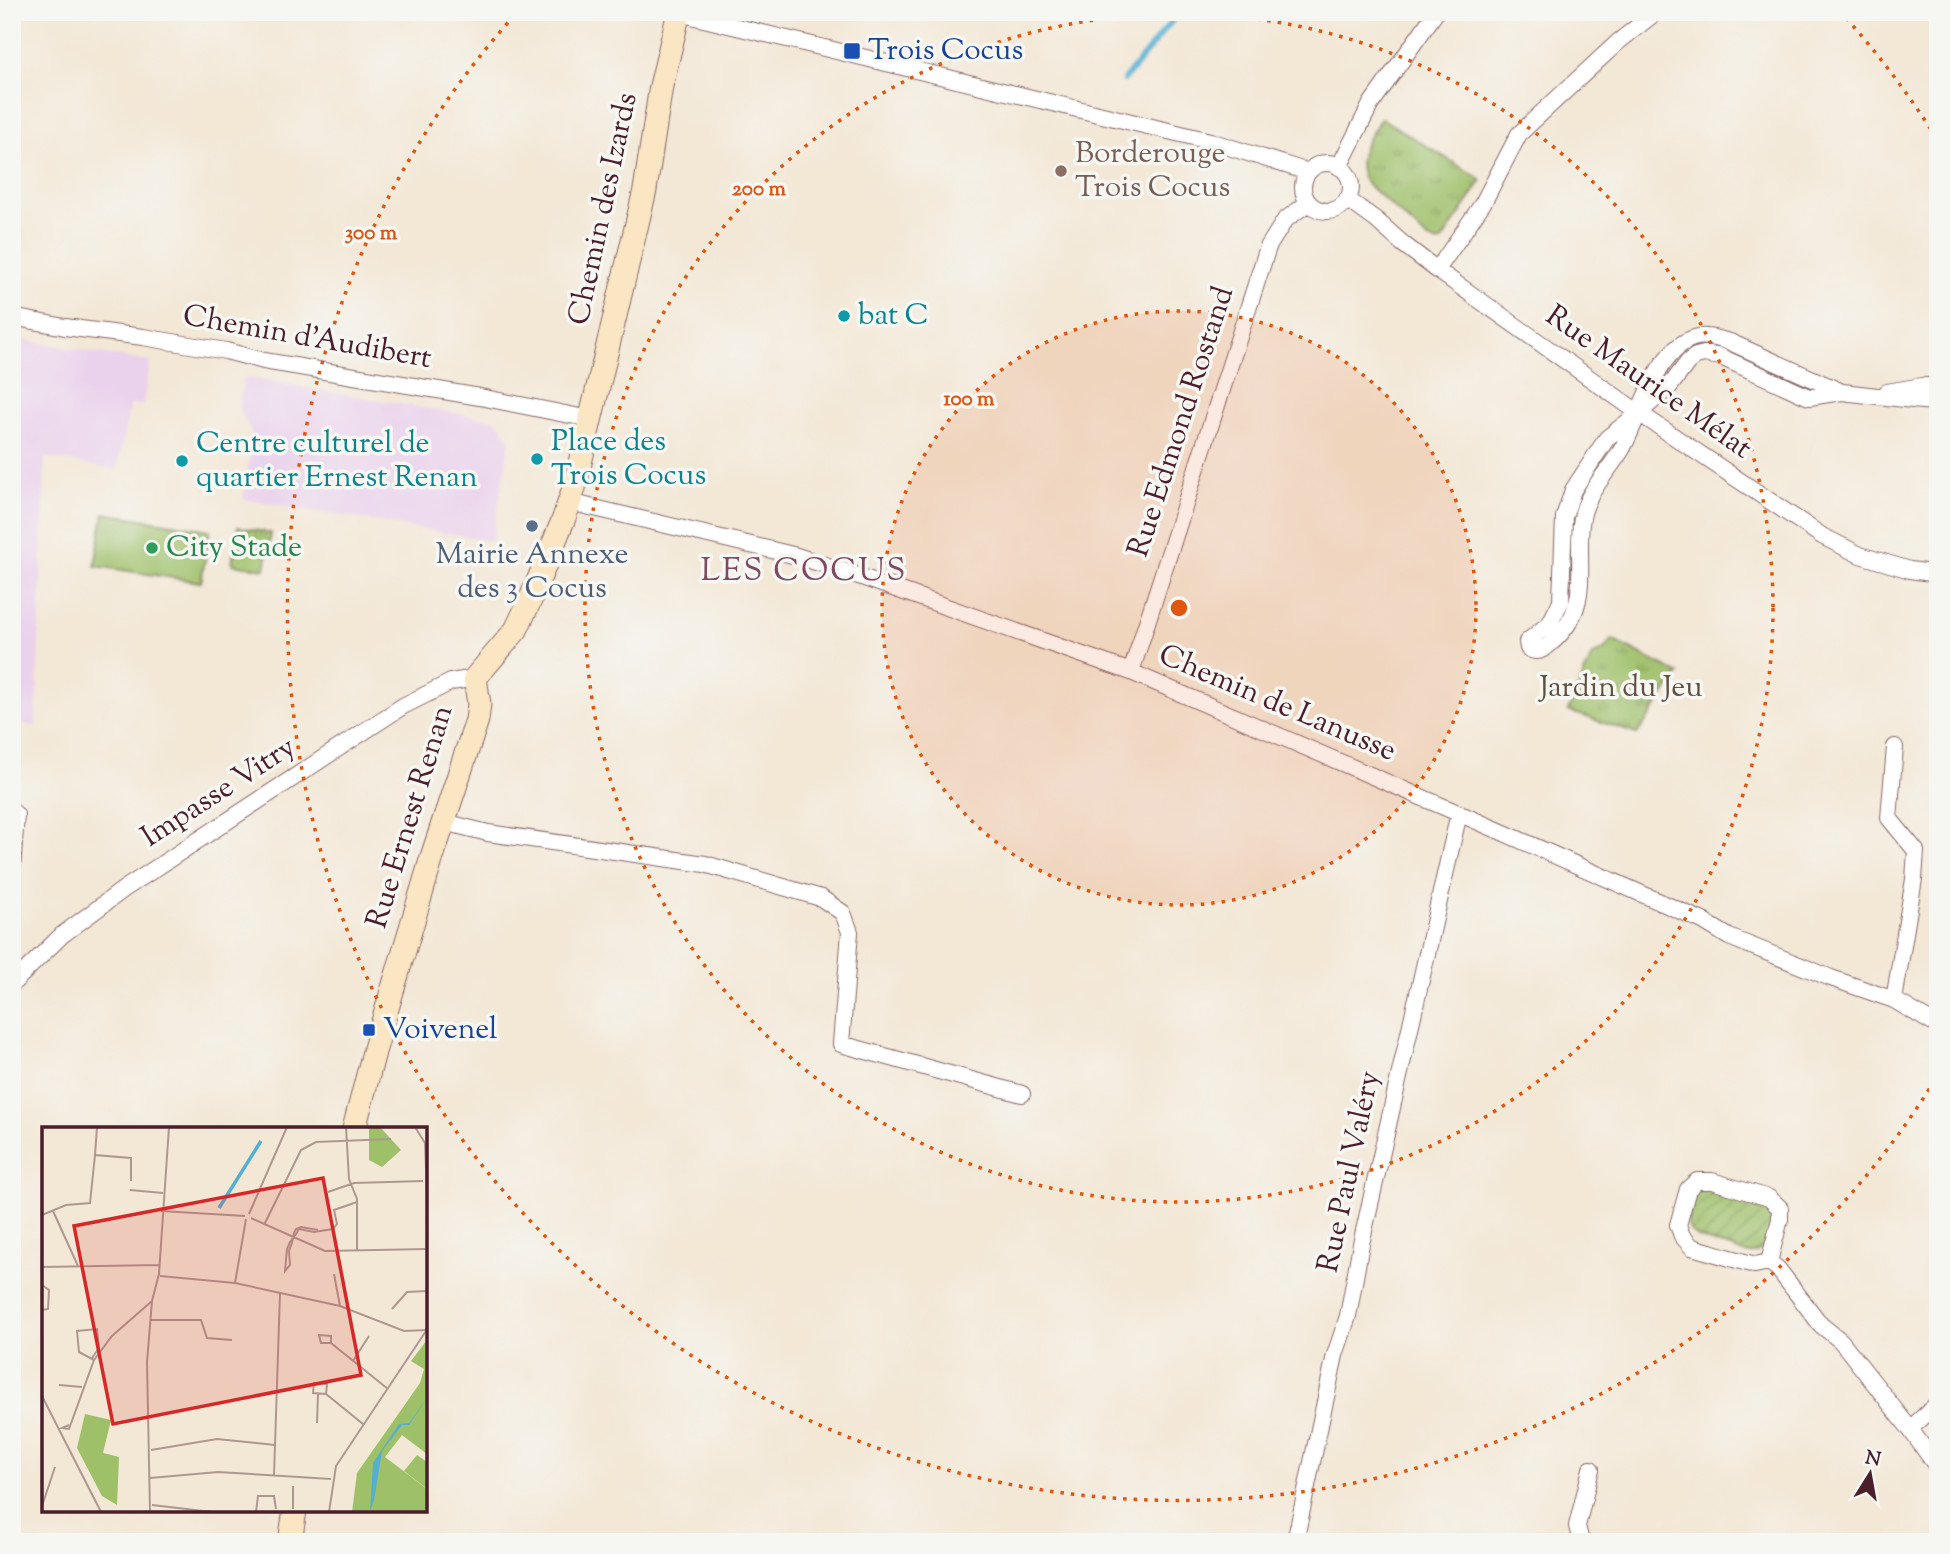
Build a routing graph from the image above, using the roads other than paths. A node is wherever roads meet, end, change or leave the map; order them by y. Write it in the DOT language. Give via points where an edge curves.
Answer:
graph roads {
  1 [pos="1436,12"];
  2 [pos="1656,12"];
  3 [pos="679,13"];
  4 [pos="1339,167"];
  5 [pos="1308,173"];
  6 [pos="1347,199"];
  7 [pos="1308,203"];
  8 [pos="1437,270"];
  9 [pos="12,317"];
  10 [pos="1938,386"];
  11 [pos="1871,395"];
  12 [pos="1938,402"];
  13 [pos="1639,413"];
  14 [pos="590,419"];
  15 [pos="1587,484"];
  16 [pos="569,502"];
  17 [pos="1938,574"];
  18 [pos="1131,672"];
  19 [pos="475,678"];
  20 [pos="1895,747"];
  21 [pos="12,811"];
  22 [pos="1459,813"];
  23 [pos="444,822"];
  24 [pos="12,870"];
  25 [pos="12,984"];
  26 [pos="1894,1000"];
  27 [pos="1938,1026"];
  28 [pos="1022,1094"];
  29 [pos="355,1127"];
  30 [pos="1769,1262"];
  31 [pos="1938,1403"];
  32 [pos="1910,1429"];
  33 [pos="1938,1468"];
  34 [pos="1591,1469"];
  35 [pos="295,1512"];
  36 [pos="290,1542"];
  37 [pos="1295,1542"];
  38 [pos="1581,1542"];
  39 [pos="1597,1542"];
  1 -- 4 [label="street" via="1371,104"];
  2 -- 8 [label="street" via="1519,134 1483,203"];
  3 -- 5 [label="street" via="1210,141"];
  3 -- 14 [label="street, Chemin des Izards" via="661,86 645,190"];
  4 -- 5 [label="street" via="1322,164"];
  4 -- 6 [label="street" via="1350,181"];
  5 -- 7 [label="street" via="1302,188"];
  6 -- 7 [label="street" via="1329,211"];
  6 -- 8 [label="street, Rue Maurice Mélat"];
  7 -- 18 [label="street, Rue Edmond Rostand" via="1285,220 1268,247"];
  8 -- 13 [label="street, Rue Maurice Mélat"];
  9 -- 14 [label="street, Chemin d'Audibert" via="226,351"];
  10 -- 11 [label="street"];
  11 -- 12 [label="street"];
  11 -- 13 [label="street" via="1842,392 1809,397 1721,357 1704,354 1688,362 1670,386"];
  13 -- 15 [label="street" via="1607,438"];
  13 -- 17 [label="street, Rue Maurice Mélat" via="1822,536 1860,555"];
  14 -- 16 [label="street, Rue Ernest Renan"];
  15 -- 15 [label="street" via="1573,490 1564,517 1561,601 1550,623 1527,642 1533,652 1558,637 1578,605 1581,517"];
  16 -- 18 [label="street, Chemin de Lanusse" via="797,556"];
  16 -- 19 [label="street, Rue Ernest Renan" via="516,630"];
  18 -- 22 [label="street, Chemin de Lanusse"];
  19 -- 23 [label="street, Rue Ernest Renan" via="477,720"];
  19 -- 25 [label="street, Impasse Vitry" via="451,682 403,706 316,762 62,934"];
  20 -- 26 [label="street" via="1889,818 1916,851"];
  21 -- 24 [label="street" via="16,815"];
  22 -- 26 [label="street, Chemin de Lanusse" via="1729,936"];
  22 -- 37 [label="street, Rue Paul Valéry"];
  23 -- 28 [label="street" via="488,833 705,864 821,898 843,913 850,932 841,1044"];
  23 -- 29 [label="street, Rue Ernest Renan"];
  26 -- 27 [label="street, Chemin de Lanusse"];
  30 -- 30 [label="street" via="1780,1219 1775,1203 1712,1181 1697,1181 1688,1189 1678,1224 1692,1247 1755,1265"];
  30 -- 32 [label="street" via="1821,1325 1841,1341"];
  31 -- 32 [label="street"];
  32 -- 33 [label="street"];
  34 -- 38 [label="street" via="1577,1526"];
  35 -- 36 [label="street"];
  38 -- 39 [label="street"];
}
